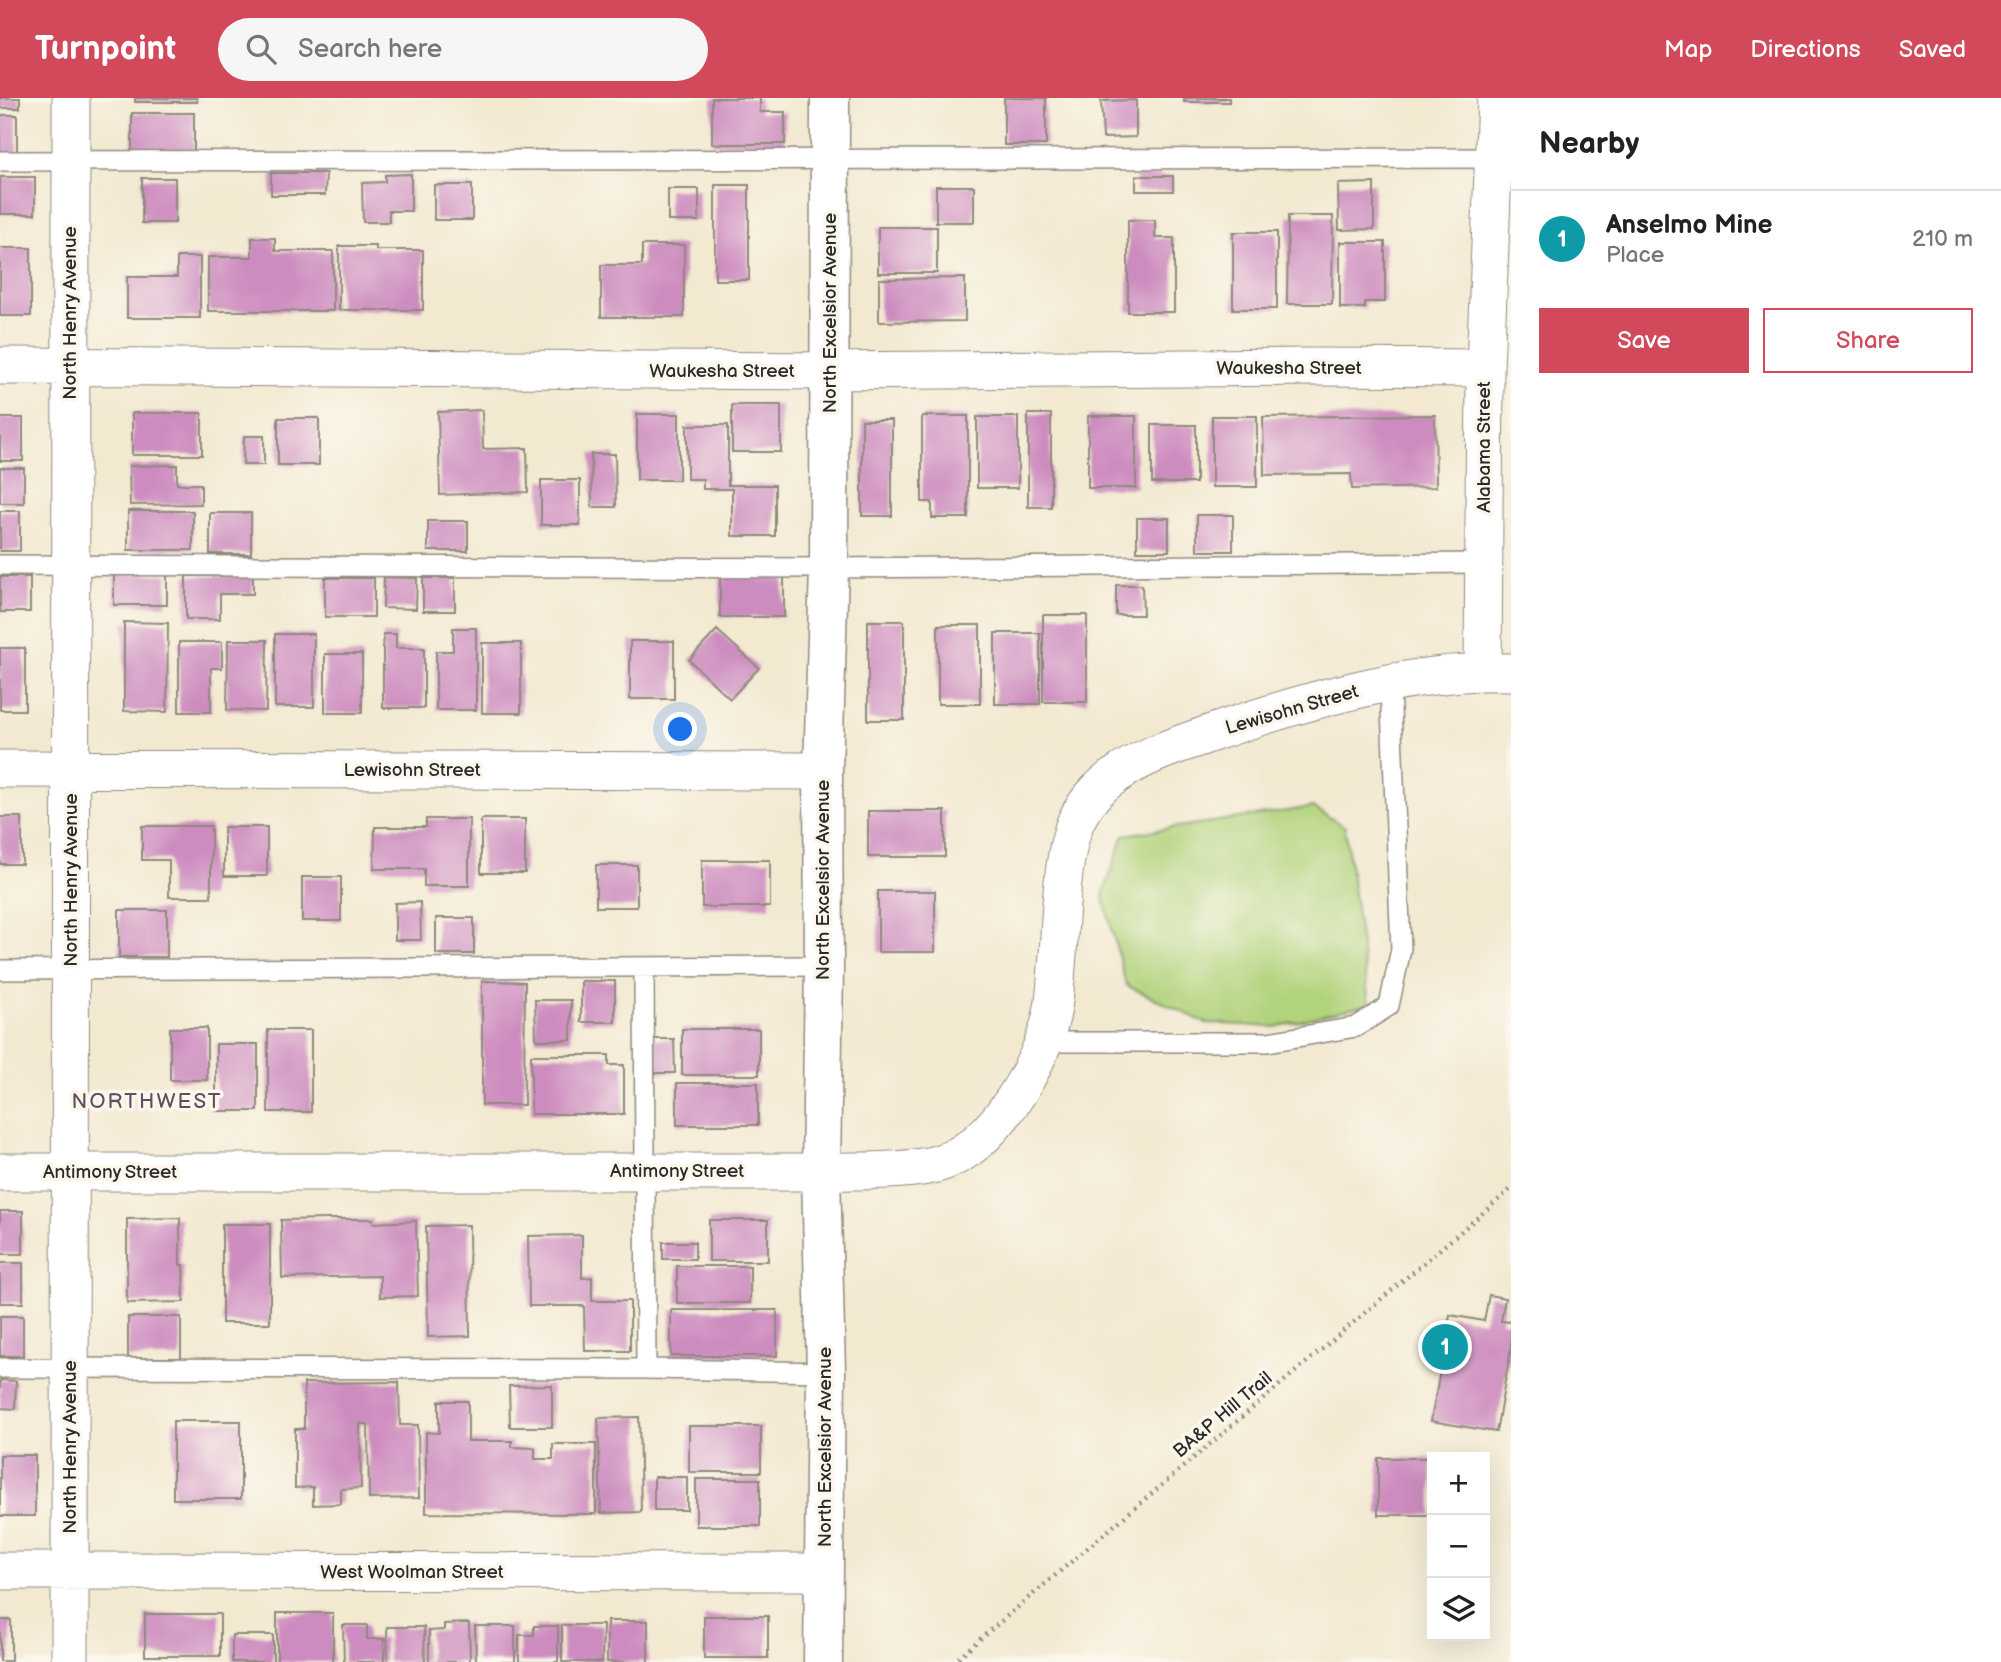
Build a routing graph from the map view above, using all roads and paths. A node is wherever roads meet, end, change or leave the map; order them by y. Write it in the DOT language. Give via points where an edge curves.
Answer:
graph roads {
  1 [pos="71,98"];
  2 [pos="830,98"];
  3 [pos="1496,98"];
  4 [pos="1493,158"];
  5 [pos="832,160"];
  6 [pos="0,161"];
  7 [pos="71,161"];
  8 [pos="0,366"];
  9 [pos="70,366"];
  10 [pos="1485,368"];
  11 [pos="829,371"];
  12 [pos="1484,563"];
  13 [pos="0,565"];
  14 [pos="70,566"];
  15 [pos="829,568"];
  16 [pos="1497,671"];
  17 [pos="1390,684"];
  18 [pos="0,769"];
  19 [pos="71,769"];
  20 [pos="823,771"];
  21 [pos="1089,799"];
  22 [pos="824,966"];
  23 [pos="644,967"];
  24 [pos="0,970"];
  25 [pos="71,970"];
  26 [pos="1042,1042"];
  27 [pos="646,1171"];
  28 [pos="0,1172"];
  29 [pos="821,1172"];
  30 [pos="70,1173"];
  31 [pos="1511,1189"];
  32 [pos="0,1368"];
  33 [pos="70,1368"];
  34 [pos="646,1369"];
  35 [pos="826,1372"];
  36 [pos="0,1571"];
  37 [pos="71,1571"];
  38 [pos="824,1572"];
  39 [pos="70,1662"];
  40 [pos="823,1662"];
  41 [pos="953,1662"];
  1 -- 7 [label="street, North Henry Avenue"];
  2 -- 5 [label="street, North Excelsior Avenue"];
  3 -- 4 [label="street, Alabama Street"];
  4 -- 5 [label="lane"];
  4 -- 10 [label="street, Alabama Street"];
  5 -- 7 [label="lane"];
  5 -- 11 [label="street, North Excelsior Avenue"];
  6 -- 7 [label="lane"];
  7 -- 9 [label="street, North Henry Avenue"];
  8 -- 9 [label="street, Waukesha Street"];
  9 -- 11 [label="street, Waukesha Street"];
  9 -- 14 [label="street, North Henry Avenue"];
  10 -- 11 [label="street, Waukesha Street"];
  10 -- 12 [label="street, Alabama Street"];
  11 -- 15 [label="street, North Excelsior Avenue"];
  12 -- 15 [label="lane"];
  12 -- 16 [label="street, Alabama Street"];
  13 -- 14 [label="lane"];
  14 -- 15 [label="lane"];
  14 -- 19 [label="street, North Henry Avenue"];
  15 -- 20 [label="street, North Excelsior Avenue"];
  16 -- 17 [label="street, Lewisohn Street"];
  17 -- 21 [label="street, Lewisohn Street" via="1319,700 1167,749 1112,777"];
  17 -- 26 [label="lane" via="1401,949 1389,1006 1356,1027 1268,1042"];
  18 -- 19 [label="street, Lewisohn Street"];
  19 -- 20 [label="street, Lewisohn Street"];
  19 -- 25 [label="street, North Henry Avenue"];
  20 -- 22 [label="street, North Excelsior Avenue"];
  21 -- 26 [label="street, Antimony Street" via="1076,821 1068,856 1056,984"];
  22 -- 23 [label="lane"];
  22 -- 29 [label="street, North Excelsior Avenue"];
  23 -- 25 [label="lane"];
  23 -- 27 [label="lane"];
  24 -- 25 [label="lane"];
  25 -- 30 [label="street, North Henry Avenue"];
  26 -- 29 [label="street, Antimony Street" via="1014,1099 991,1129 968,1148 944,1162 921,1167"];
  27 -- 29 [label="street, Antimony Street"];
  27 -- 30 [label="street, Antimony Street"];
  27 -- 34 [label="lane"];
  28 -- 30 [label="street, Antimony Street"];
  29 -- 35 [label="street, North Excelsior Avenue"];
  30 -- 33 [label="street, North Henry Avenue"];
  31 -- 41 [label="path, BA&P Hill Trail"];
  32 -- 33 [label="lane"];
  33 -- 34 [label="lane"];
  33 -- 37 [label="street, North Henry Avenue"];
  34 -- 35 [label="lane"];
  35 -- 38 [label="street, North Excelsior Avenue"];
  36 -- 37 [label="street, West Woolman Street"];
  37 -- 38 [label="street, West Woolman Street"];
  37 -- 39 [label="street, North Henry Avenue"];
  38 -- 40 [label="street, North Excelsior Avenue"];
}
